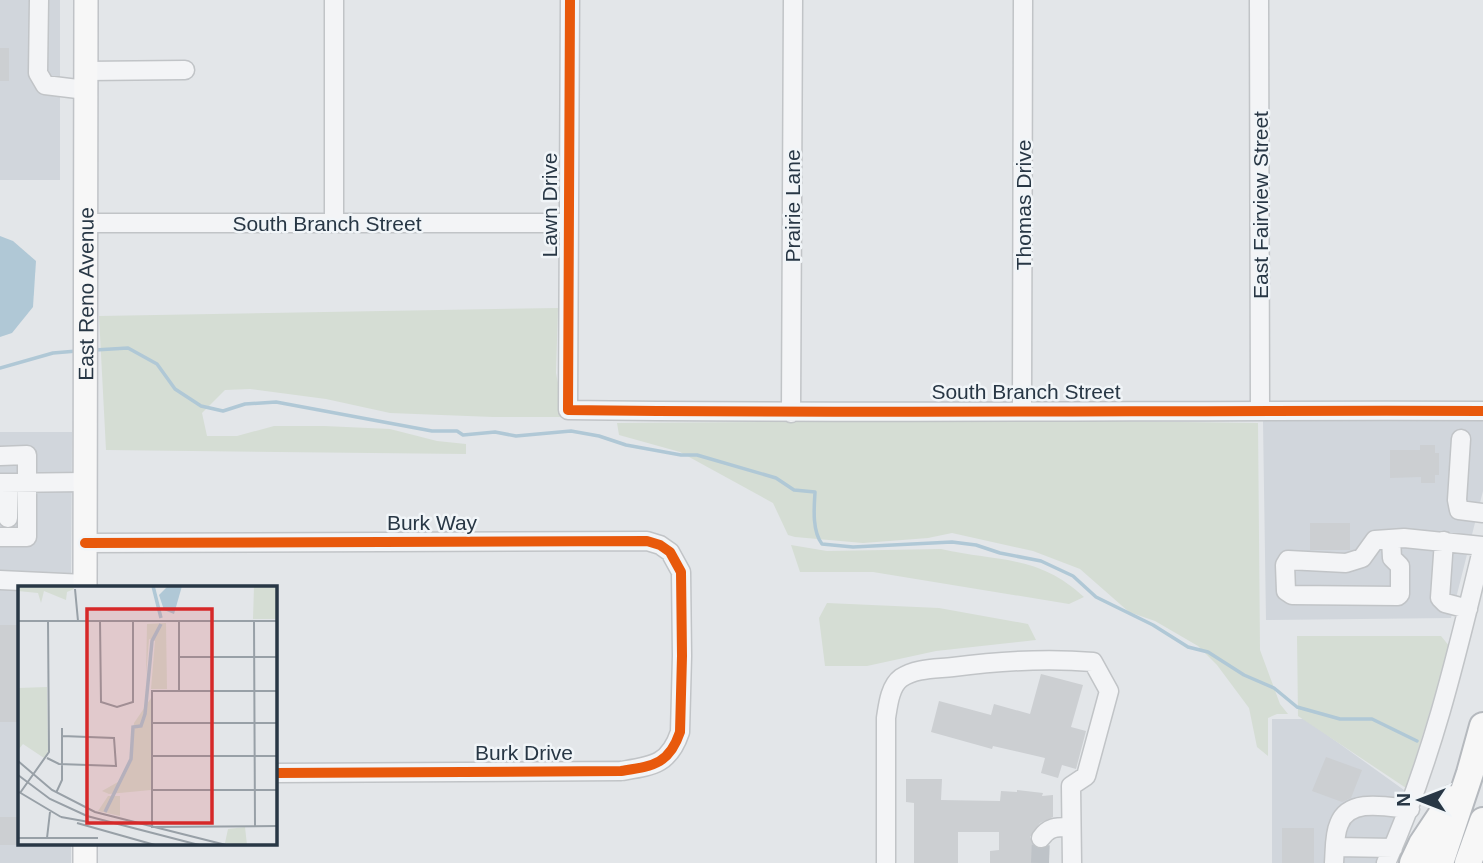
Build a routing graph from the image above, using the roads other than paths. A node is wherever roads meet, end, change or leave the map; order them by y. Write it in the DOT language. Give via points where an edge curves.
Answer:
graph roads {
  1 [pos="39,0"];
  2 [pos="86,0"];
  3 [pos="334,0"];
  4 [pos="569,0"];
  5 [pos="793,0"];
  6 [pos="1023,0"];
  7 [pos="1259,0"];
  8 [pos="185,70"];
  9 [pos="86,81"];
  10 [pos="334,222"];
  11 [pos="86,223"];
  12 [pos="568,223"];
  13 [pos="568,410"];
  14 [pos="1022,410"];
  15 [pos="1261,410"];
  16 [pos="1483,411"];
  17 [pos="791,413"];
  18 [pos="1461,439"];
  19 [pos="0,456"];
  20 [pos="85,482"];
  21 [pos="12,483"];
  22 [pos="1483,513"];
  23 [pos="12,518"];
  24 [pos="0,537"];
  25 [pos="1391,539"];
  26 [pos="1444,541"];
  27 [pos="85,542"];
  28 [pos="1483,546"];
  29 [pos="0,580"];
  30 [pos="85,586"];
  31 [pos="1468,609"];
  32 [pos="682,656"];
  33 [pos="1483,726"];
  34 [pos="276,773"];
  35 [pos="1470,773"];
  36 [pos="1409,808"];
  37 [pos="1483,821"];
  38 [pos="1071,827"];
  39 [pos="1483,835"];
  40 [pos="1041,838"];
  41 [pos="1335,855"];
  42 [pos="1397,858"];
  43 [pos="886,863"];
  44 [pos="1072,863"];
  45 [pos="1440,863"];
  46 [pos="1468,863"];
  47 [pos="1476,863"];
  1 -- 9 [label="street" via="38,73 44,85"];
  2 -- 9 [label="main road, East Reno Avenue"];
  3 -- 10 [label="street"];
  4 -- 12 [label="street, Lawn Drive"];
  5 -- 17 [label="street, Prairie Lane"];
  6 -- 14 [label="street, Thomas Drive"];
  7 -- 15 [label="street, East Fairview Street"];
  8 -- 9 [label="street"];
  9 -- 11 [label="main road, East Reno Avenue"];
  10 -- 11 [label="street, South Branch Street"];
  10 -- 12 [label="street, South Branch Street"];
  11 -- 20 [label="main road, East Reno Avenue"];
  12 -- 13 [label="street, Lawn Drive"];
  13 -- 17 [label="street, South Branch Street"];
  14 -- 15 [label="street, South Branch Street"];
  14 -- 17 [label="street, South Branch Street"];
  15 -- 16 [label="street, South Branch Street"];
  18 -- 22 [label="street" via="1459,510"];
  19 -- 21 [label="street" via="27,455"];
  20 -- 21 [label="street"];
  20 -- 27 [label="main road, East Reno Avenue"];
  21 -- 23 [label="street"];
  23 -- 24 [label="street" via="27,537"];
  25 -- 25 [label="street" via="1376,540 1362,558 1346,563 1288,560 1286,591 1398,596 1400,566 1392,558"];
  25 -- 26 [label="street"];
  26 -- 28 [label="street"];
  26 -- 31 [label="street" via="1440,598"];
  27 -- 30 [label="main road, East Reno Avenue"];
  27 -- 32 [label="street, Burk Way" via="648,541 670,552 681,572"];
  28 -- 31 [label="street"];
  29 -- 30 [label="street"];
  31 -- 36 [label="street"];
  32 -- 34 [label="street, Burk Drive" via="680,732 674,748 646,767 621,771"];
  33 -- 35 [label="highway"];
  35 -- 42 [label="highway" via="1422,844"];
  35 -- 45 [label="highway"];
  36 -- 41 [label="street" via="1363,805 1349,812 1339,823"];
  36 -- 42 [label="street"];
  37 -- 46 [label="highway"];
  38 -- 40 [label="street" via="1052,828"];
  38 -- 43 [label="street" via="1071,786 1086,776 1109,691 1093,662 996,662 916,671 898,680 889,699"];
  38 -- 44 [label="street"];
  39 -- 47 [label="highway"];
  41 -- 42 [label="street"];
}
